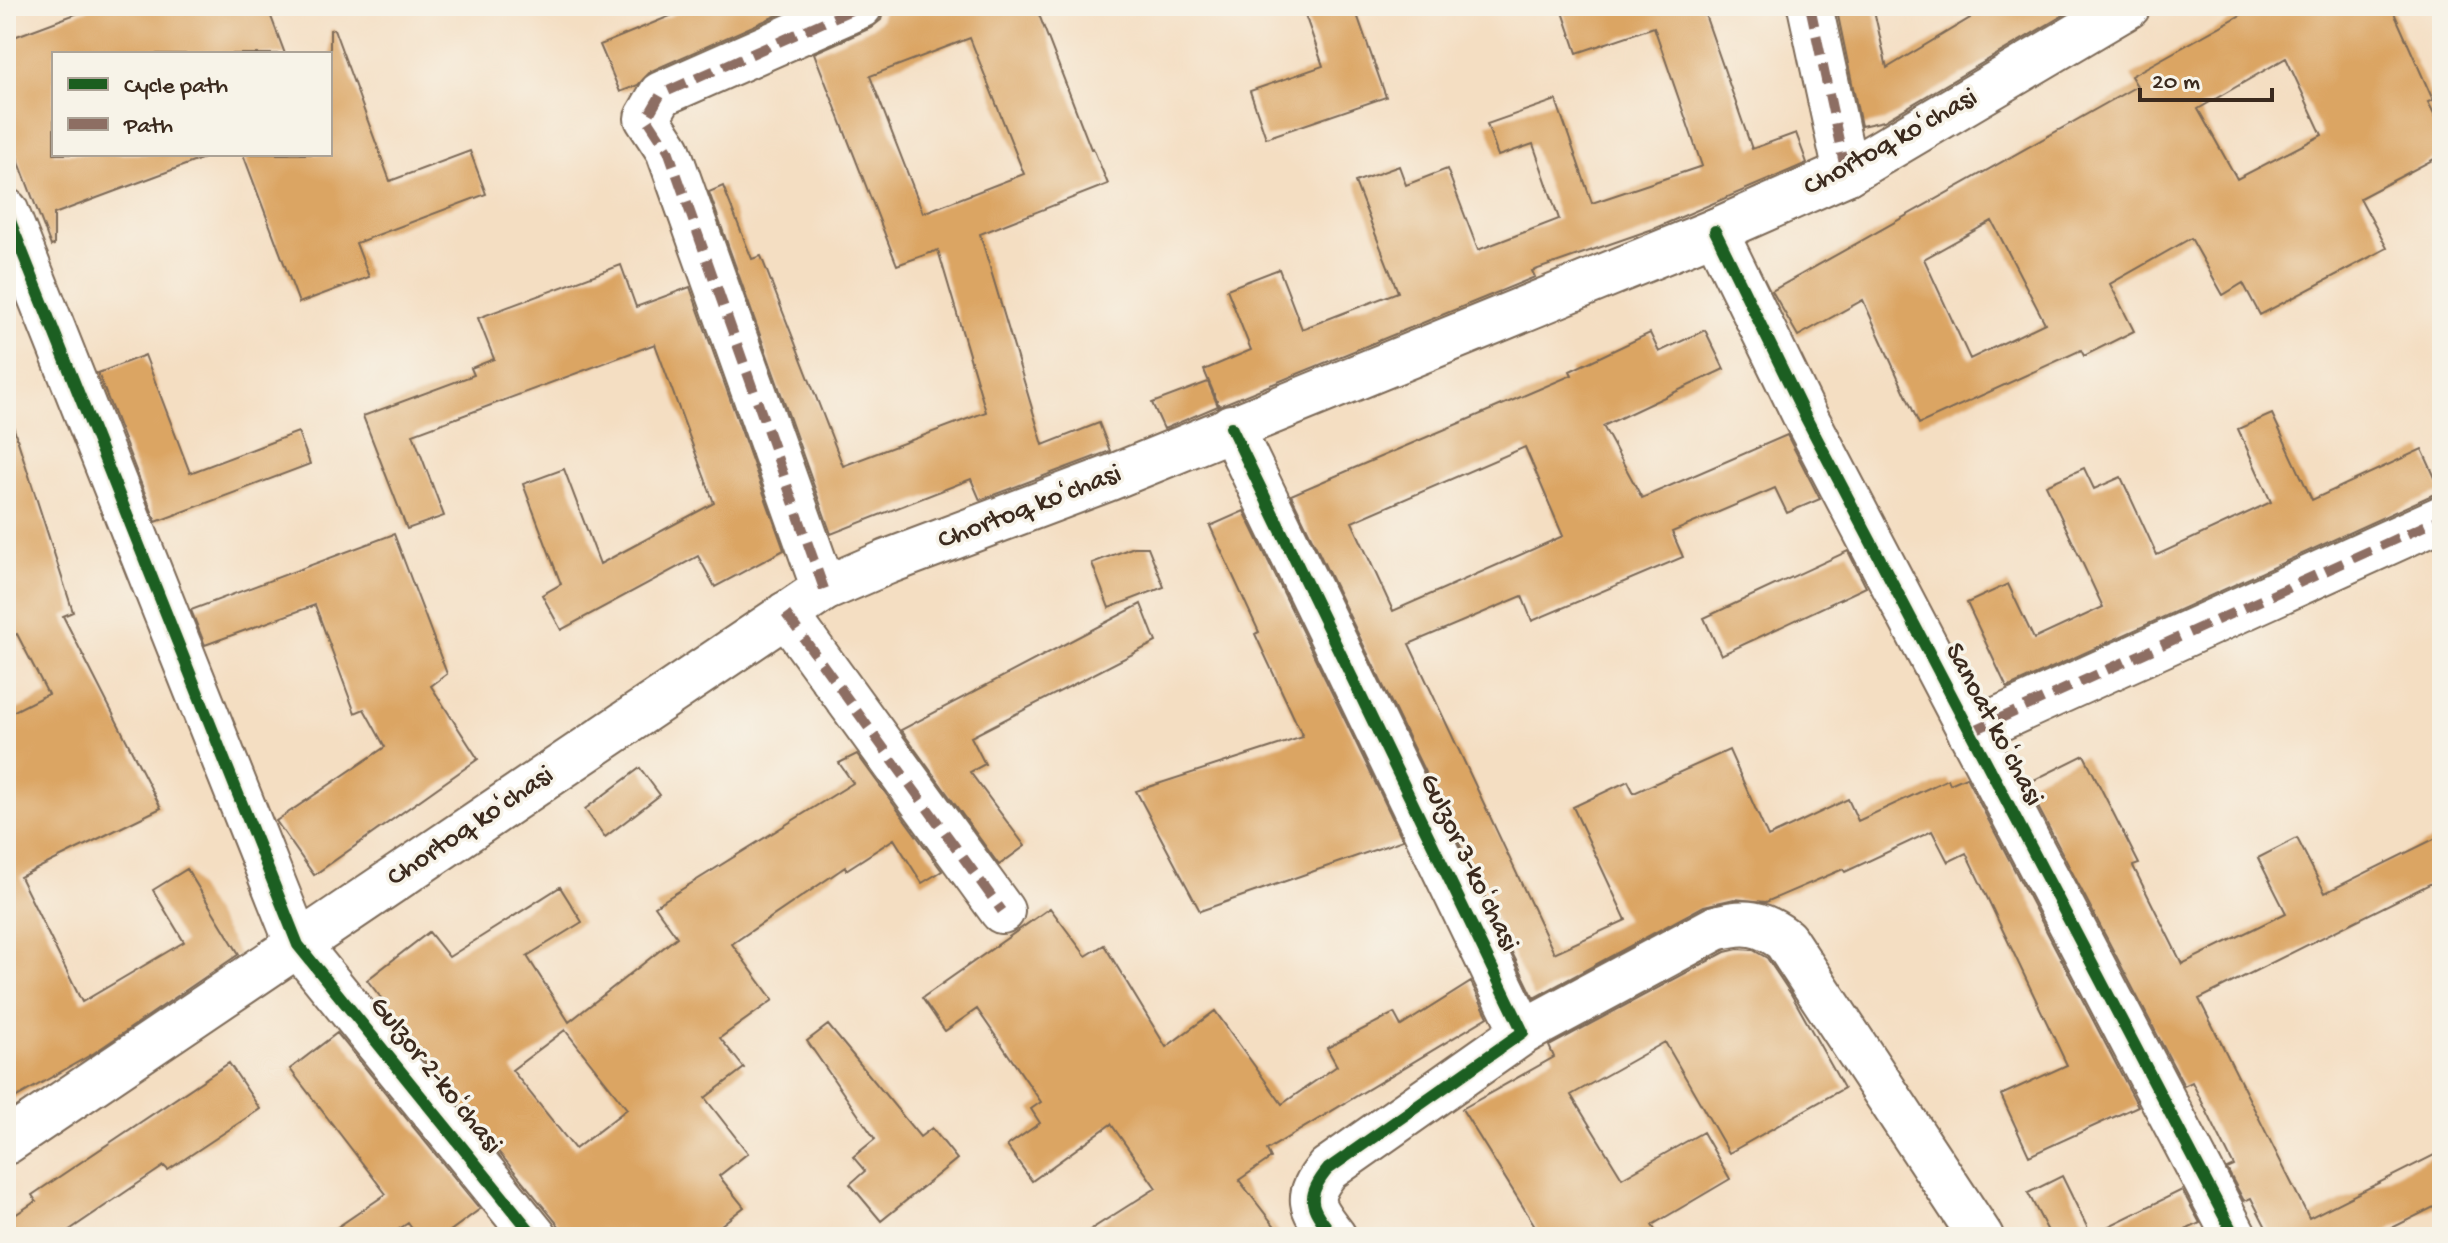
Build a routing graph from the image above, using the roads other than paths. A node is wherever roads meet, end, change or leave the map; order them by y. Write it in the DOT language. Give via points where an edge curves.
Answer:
graph roads {
  1 [pos="860,6"];
  2 [pos="1810,6"];
  3 [pos="2128,6"];
  4 [pos="1846,173"];
  5 [pos="6,211"];
  6 [pos="1715,231"];
  7 [pos="1231,427"];
  8 [pos="2442,518"];
  9 [pos="824,589"];
  10 [pos="786,614"];
  11 [pos="1970,732"];
  12 [pos="1002,911"];
  13 [pos="298,945"];
  14 [pos="1523,1032"];
  15 [pos="6,1142"];
  16 [pos="535,1237"];
  17 [pos="1334,1237"];
  18 [pos="1981,1237"];
  19 [pos="2235,1237"];
  1 -- 9 [label="street" via="661,94 647,118 668,150"];
  2 -- 4 [label="street"];
  3 -- 4 [label="street, Chortoq koʻchasi"];
  4 -- 6 [label="street, Chortoq koʻchasi"];
  5 -- 13 [label="street, Gulzor 2-koʻchasi"];
  6 -- 7 [label="street, Chortoq koʻchasi"];
  6 -- 11 [label="street, Sanoat koʻchasi"];
  7 -- 9 [label="street, Chortoq koʻchasi"];
  7 -- 14 [label="street, Gulzor 3-koʻchasi"];
  8 -- 11 [label="street"];
  9 -- 10 [label="street, Chortoq koʻchasi"];
  10 -- 12 [label="street"];
  10 -- 13 [label="street, Chortoq koʻchasi"];
  11 -- 19 [label="street, Sanoat koʻchasi"];
  13 -- 15 [label="street, Chortoq koʻchasi"];
  13 -- 16 [label="street, Gulzor 2-koʻchasi"];
  14 -- 17 [label="street" via="1328,1169 1312,1194 1313,1208"];
  14 -- 18 [label="street" via="1716,928 1736,923 1767,926 1785,940"];
}
